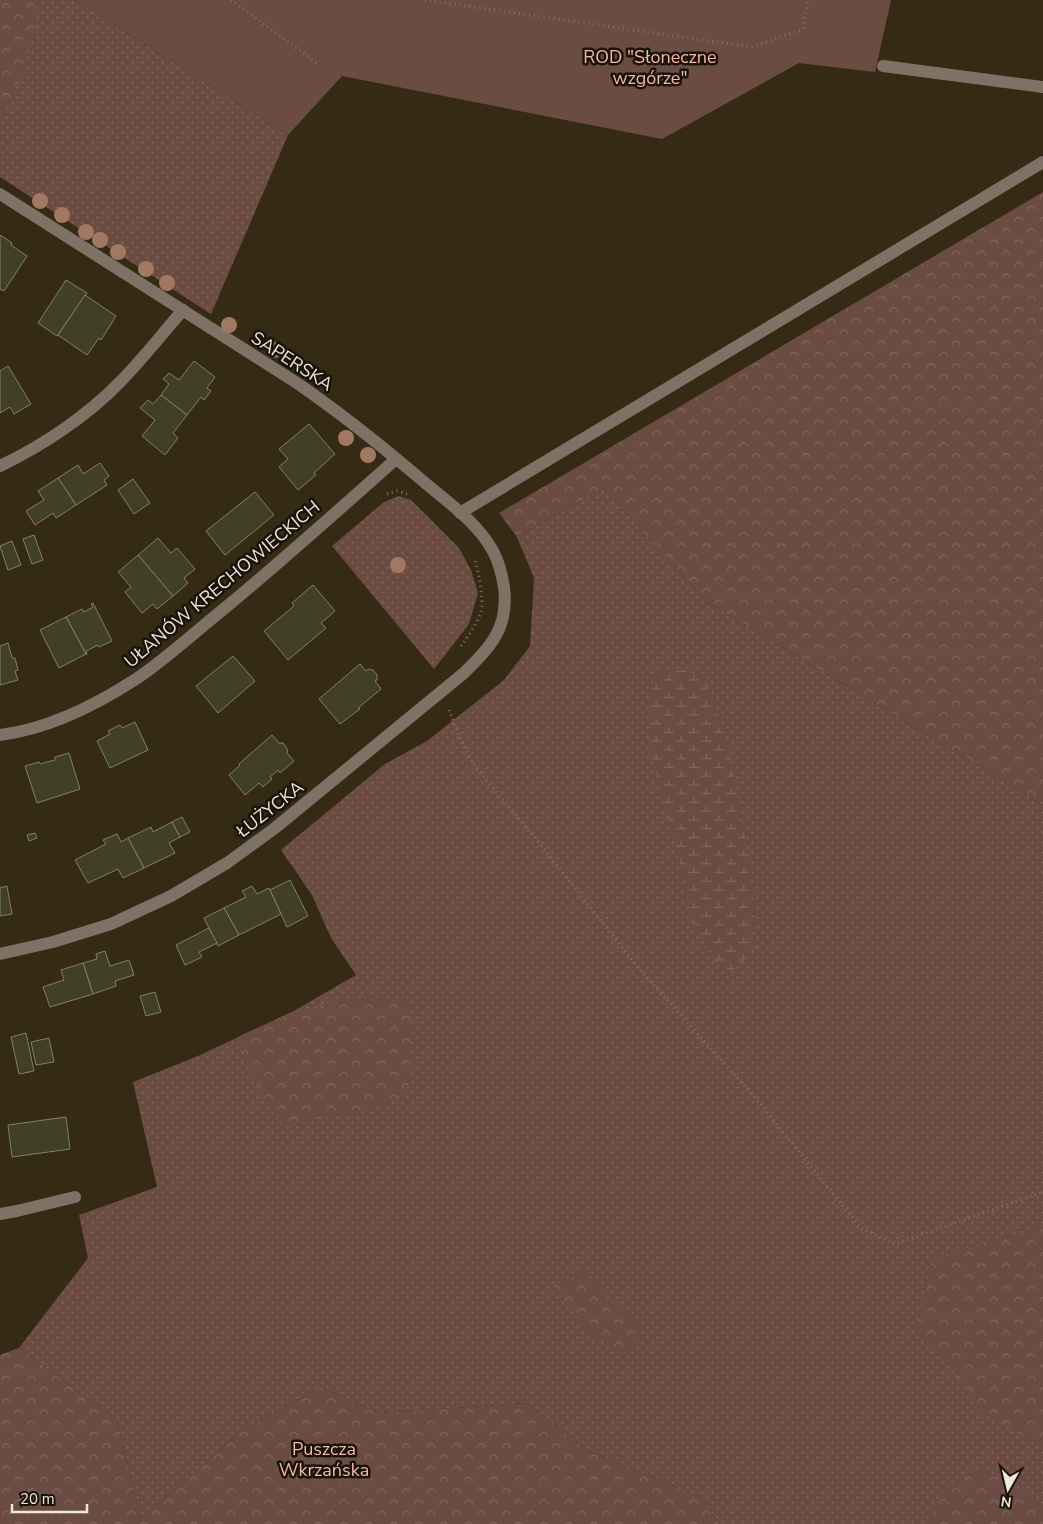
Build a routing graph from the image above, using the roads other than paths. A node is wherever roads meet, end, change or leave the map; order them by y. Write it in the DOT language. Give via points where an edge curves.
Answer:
graph roads {
  1 [pos="883,66"];
  2 [pos="1043,87"];
  3 [pos="1043,162"];
  4 [pos="0,194"];
  5 [pos="183,310"];
  6 [pos="396,459"];
  7 [pos="0,466"];
  8 [pos="460,513"];
  9 [pos="505,610"];
  10 [pos="0,735"];
  11 [pos="0,954"];
  12 [pos="75,1197"];
  13 [pos="0,1214"];
  1 -- 2 [label="street"];
  3 -- 8 [label="street"];
  4 -- 5 [label="street, SAPERSKA"];
  5 -- 6 [label="street, SAPERSKA" via="322,400"];
  5 -- 7 [label="street" via="107,395 67,426"];
  6 -- 8 [label="street, SAPERSKA"];
  6 -- 10 [label="street, UŁANÓW KRECHOWIECKICH" via="273,568 136,679 55,720"];
  8 -- 9 [label="street, SAPERSKA" via="476,527 494,552 502,578"];
  9 -- 11 [label="street, ŁUŻYCKA" via="496,635 464,673 227,864 171,896 111,924"];
  12 -- 13 [label="street"];
}
